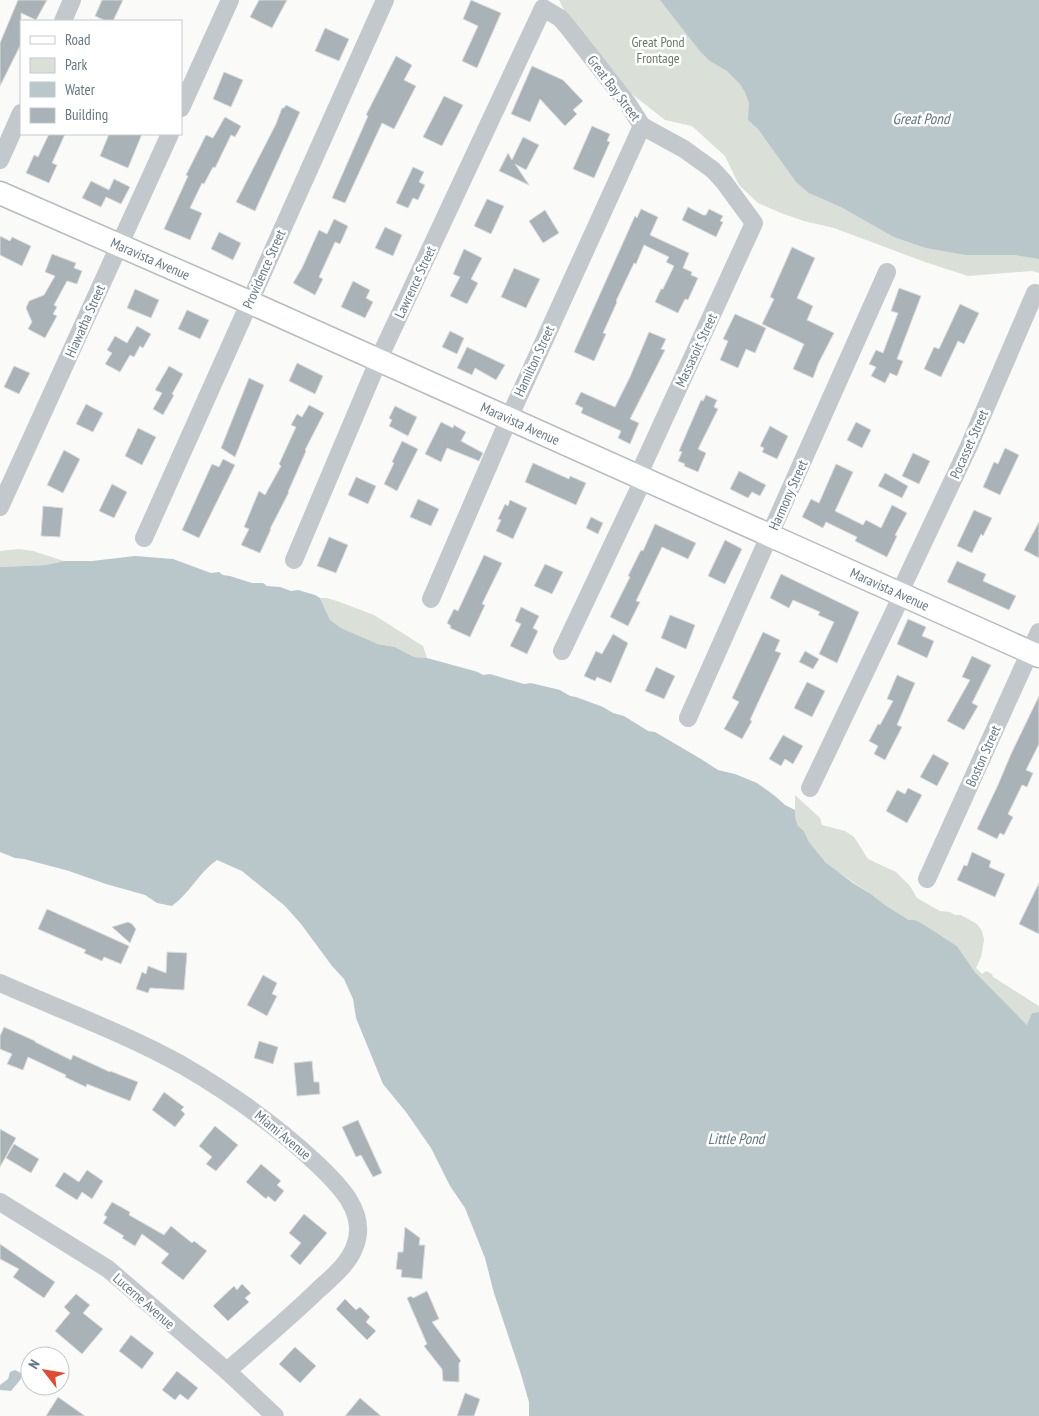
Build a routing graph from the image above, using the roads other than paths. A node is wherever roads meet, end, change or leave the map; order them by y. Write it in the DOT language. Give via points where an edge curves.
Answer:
graph roads {
  1 [pos="72,0"];
  2 [pos="230,0"];
  3 [pos="385,0"];
  4 [pos="543,8"];
  5 [pos="62,20"];
  6 [pos="182,106"];
  7 [pos="20,115"];
  8 [pos="642,126"];
  9 [pos="170,135"];
  10 [pos="0,160"];
  11 [pos="0,193"];
  12 [pos="754,223"];
  13 [pos="119,246"];
  14 [pos="887,272"];
  15 [pos="1037,293"];
  16 [pos="249,302"];
  17 [pos="379,360"];
  18 [pos="510,418"];
  19 [pos="641,477"];
  20 [pos="0,508"];
  21 [pos="770,535"];
  22 [pos="144,538"];
  23 [pos="294,560"];
  24 [pos="901,594"];
  25 [pos="430,599"];
  26 [pos="1036,647"];
  27 [pos="562,651"];
  28 [pos="688,718"];
  29 [pos="810,788"];
  30 [pos="926,879"];
  31 [pos="0,983"];
  32 [pos="0,1202"];
  33 [pos="226,1371"];
  34 [pos="275,1416"];
  1 -- 5 [label="street"];
  2 -- 6 [label="street"];
  3 -- 16 [label="street, Providence Street"];
  4 -- 8 [label="street, Great Bay Street" via="567,26"];
  4 -- 17 [label="street, Lawrence Street"];
  7 -- 10 [label="street"];
  8 -- 12 [label="street, Great Bay Street" via="684,149 712,170"];
  8 -- 18 [label="street, Hamilton Street"];
  9 -- 13 [label="street, Hiawatha Street"];
  11 -- 13 [label="main road, Maravista Avenue"];
  12 -- 19 [label="street, Massasoit Street"];
  13 -- 16 [label="main road, Maravista Avenue"];
  13 -- 20 [label="street, Hiawatha Street"];
  14 -- 21 [label="street, Harmony Street"];
  15 -- 24 [label="street, Pocasset Street"];
  16 -- 17 [label="main road, Maravista Avenue"];
  16 -- 22 [label="street, Providence Street"];
  17 -- 18 [label="main road, Maravista Avenue"];
  17 -- 23 [label="street, Lawrence Street"];
  18 -- 19 [label="main road, Maravista Avenue"];
  18 -- 25 [label="street, Hamilton Street"];
  19 -- 21 [label="main road, Maravista Avenue"];
  19 -- 27 [label="street, Massasoit Street"];
  21 -- 24 [label="main road, Maravista Avenue"];
  21 -- 28 [label="street, Harmony Street"];
  24 -- 26 [label="main road, Maravista Avenue"];
  24 -- 29 [label="street, Pocasset Street"];
  26 -- 30 [label="street, Boston Street"];
  31 -- 33 [label="street, Miami Avenue" via="119,1034 181,1065 245,1104 298,1146 342,1188 358,1222 356,1244 348,1261 287,1320"];
  32 -- 33 [label="street, Lucerne Avenue" via="108,1269"];
  33 -- 34 [label="street, Lucerne Avenue"];
}
